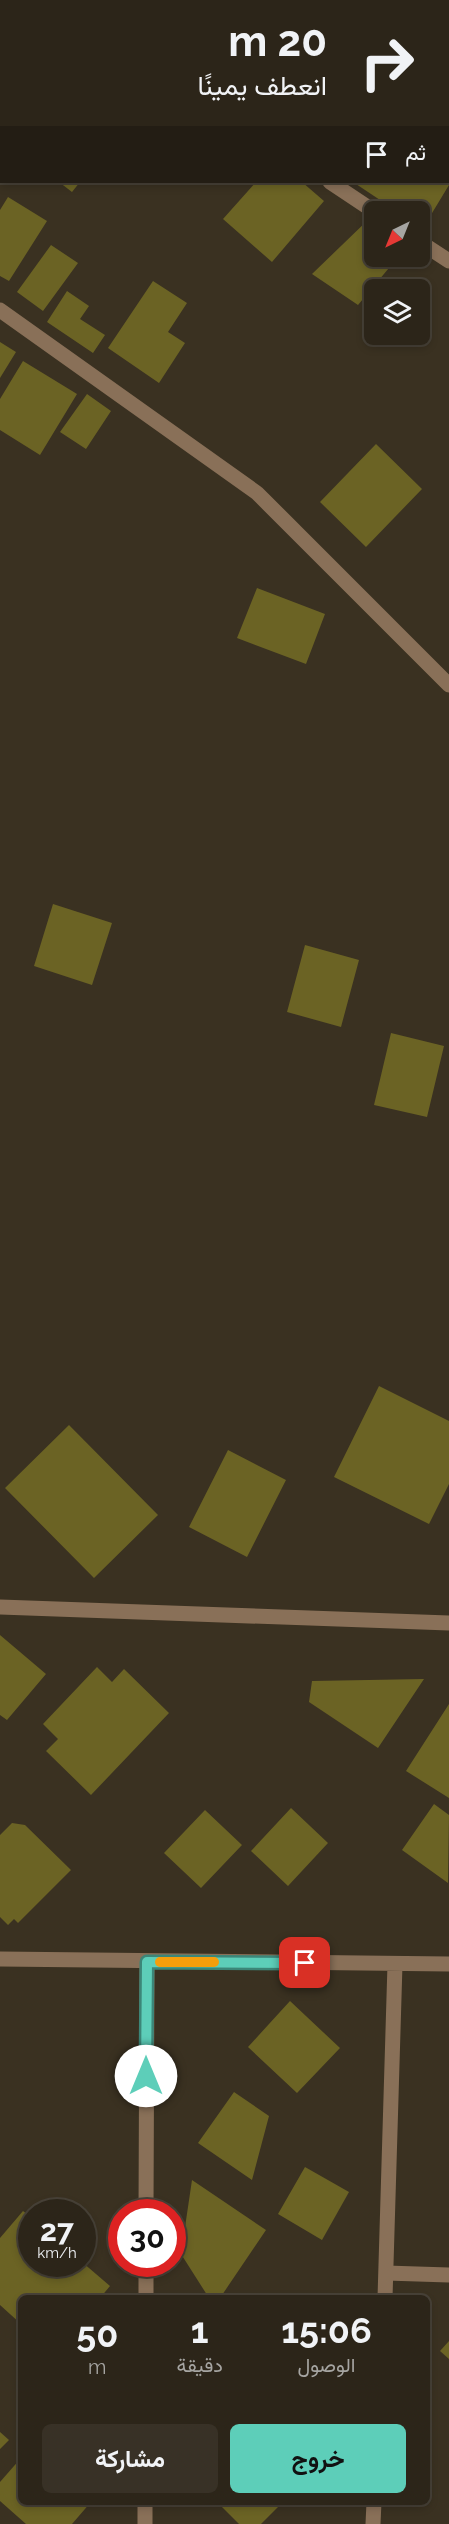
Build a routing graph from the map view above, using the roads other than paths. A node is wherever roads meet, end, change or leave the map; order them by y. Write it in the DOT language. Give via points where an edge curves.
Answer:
graph roads {
  1 [pos="332,183"];
  2 [pos="364,205"];
  3 [pos="430,249"];
  4 [pos="449,261"];
  5 [pos="0,310"];
  6 [pos="449,685"];
  7 [pos="0,1606"];
  8 [pos="449,1623"];
  9 [pos="0,1959"];
  10 [pos="147,1962"];
  11 [pos="395,1964"];
  12 [pos="449,1964"];
  13 [pos="146,2199"];
  14 [pos="386,2273"];
  15 [pos="449,2275"];
  16 [pos="146,2277"];
  17 [pos="146,2295"];
  18 [pos="385,2295"];
  19 [pos="145,2505"];
  20 [pos="374,2505"];
  21 [pos="145,2524"];
  22 [pos="373,2524"];
  1 -- 2 [label="street"];
  3 -- 4 [label="street"];
  5 -- 6 [label="street" via="257,493"];
  7 -- 8 [label="street"];
  9 -- 10 [label="street"];
  10 -- 11 [label="street"];
  10 -- 13 [label="street"];
  11 -- 12 [label="street"];
  11 -- 14 [label="street"];
  14 -- 15 [label="street"];
  14 -- 18 [label="street"];
  16 -- 17 [label="street"];
  19 -- 21 [label="street"];
  20 -- 22 [label="street"];
}
